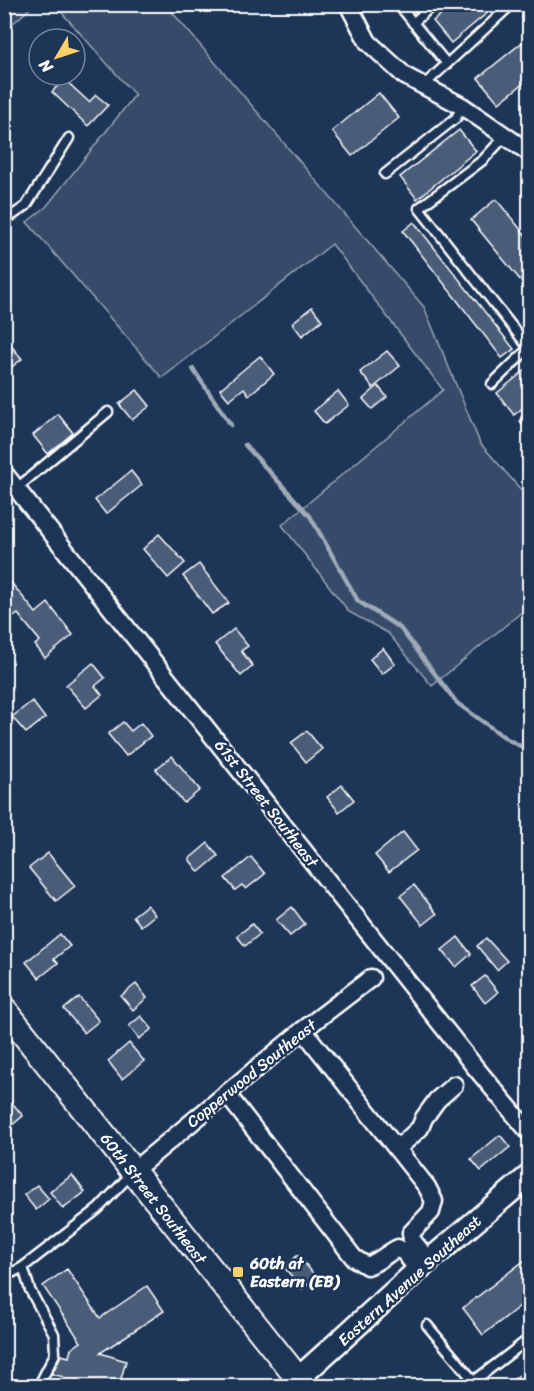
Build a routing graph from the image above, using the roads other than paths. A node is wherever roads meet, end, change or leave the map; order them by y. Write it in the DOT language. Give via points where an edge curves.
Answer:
graph roads {
  1 [pos="398,4"];
  2 [pos="435,4"];
  3 [pos="512,4"];
  4 [pos="350,5"];
  5 [pos="413,23"];
  6 [pos="447,64"];
  7 [pos="423,86"];
  8 [pos="462,106"];
  9 [pos="69,138"];
  10 [pos="521,143"];
  11 [pos="385,174"];
  12 [pos="4,221"];
  13 [pos="529,348"];
  14 [pos="492,384"];
  15 [pos="108,412"];
  16 [pos="4,473"];
  17 [pos="16,488"];
  18 [pos="371,978"];
  19 [pos="4,1009"];
  20 [pos="303,1030"];
  21 [pos="454,1085"];
  22 [pos="226,1093"];
  23 [pos="530,1133"];
  24 [pos="397,1149"];
  25 [pos="133,1171"];
  26 [pos="530,1175"];
  27 [pos="424,1265"];
  28 [pos="23,1267"];
  29 [pos="4,1277"];
  30 [pos="427,1325"];
  31 [pos="530,1338"];
  32 [pos="297,1384"];
  33 [pos="476,1384"];
  34 [pos="36,1386"];
  1 -- 5 [label="lane"];
  2 -- 5 [label="lane"];
  3 -- 6 [label="lane"];
  4 -- 7 [label="street" via="368,42 405,76"];
  5 -- 6 [label="lane"];
  6 -- 7 [label="lane"];
  7 -- 8 [label="street"];
  8 -- 10 [label="street"];
  8 -- 11 [label="lane" via="456,118"];
  9 -- 12 [label="lane" via="26,206"];
  10 -- 13 [label="lane" via="483,160 419,208"];
  13 -- 14 [label="lane"];
  15 -- 17 [label="lane"];
  16 -- 17 [label="street, 61st Street Southeast"];
  17 -- 23 [label="street, 61st Street Southeast"];
  18 -- 20 [label="street, Copperwood Southeast"];
  19 -- 25 [label="main road, 60th Street Southeast"];
  20 -- 22 [label="street, Copperwood Southeast"];
  20 -- 24 [label="street"];
  21 -- 24 [label="street" via="437,1100 420,1128"];
  22 -- 25 [label="street, Copperwood Southeast"];
  22 -- 27 [label="street" via="354,1258 367,1266 398,1248"];
  24 -- 27 [label="street" via="434,1201 430,1212 411,1233"];
  25 -- 28 [label="lane" via="98,1209"];
  25 -- 32 [label="main road, 60th Street Southeast"];
  26 -- 27 [label="street, Eastern Avenue Southeast"];
  27 -- 32 [label="street, Eastern Avenue Southeast"];
  28 -- 29 [label="lane"];
  28 -- 34 [label="lane" via="30,1290 54,1334 55,1354"];
  30 -- 33 [label="lane"];
  31 -- 33 [label="lane"];
}
